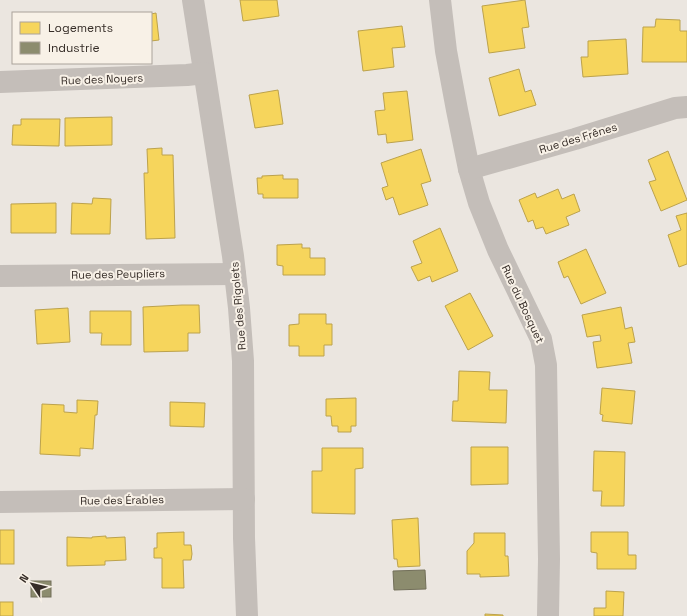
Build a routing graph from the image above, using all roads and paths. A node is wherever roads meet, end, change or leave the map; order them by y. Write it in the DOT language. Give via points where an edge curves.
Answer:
graph roads {
  1 [pos="193,0"];
  2 [pos="440,0"];
  3 [pos="204,73"];
  4 [pos="0,82"];
  5 [pos="687,107"];
  6 [pos="469,169"];
  7 [pos="235,274"];
  8 [pos="0,276"];
  9 [pos="244,499"];
  10 [pos="0,502"];
  11 [pos="247,616"];
  12 [pos="548,616"];
  1 -- 3 [label="street, Rue des Rigolets"];
  2 -- 6 [label="street, Rue du Bosquet" via="446,51"];
  3 -- 4 [label="street, Rue des Noyers"];
  3 -- 7 [label="street, Rue des Rigolets"];
  5 -- 6 [label="street, Rue des Frênes" via="675,108"];
  6 -- 12 [label="street, Rue du Bosquet" via="479,203 498,250 536,326 544,352 547,383"];
  7 -- 8 [label="street, Rue des Peupliers"];
  7 -- 9 [label="street, Rue des Rigolets" via="243,361"];
  9 -- 10 [label="street, Rue des Érables"];
  9 -- 11 [label="street, Rue des Rigolets"];
}
